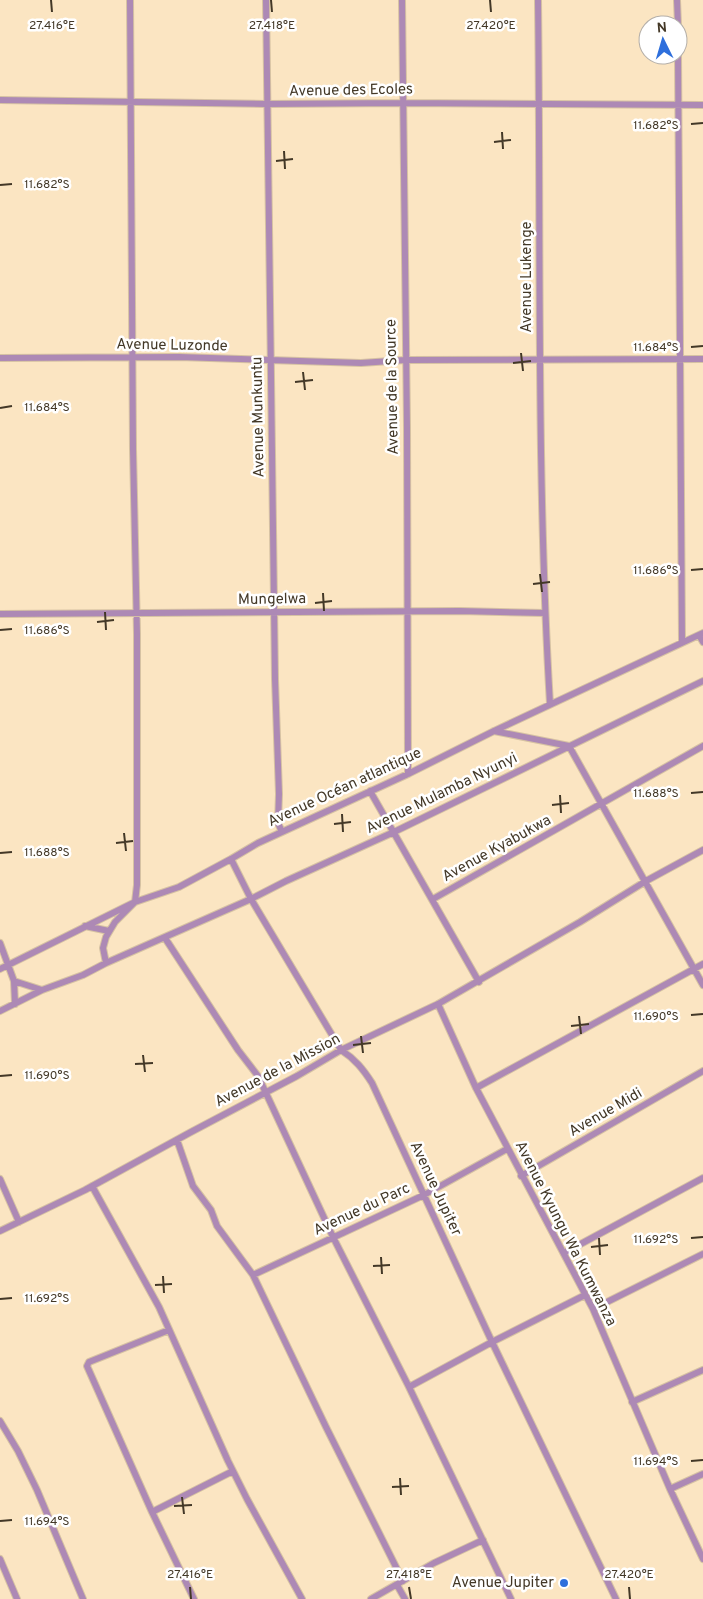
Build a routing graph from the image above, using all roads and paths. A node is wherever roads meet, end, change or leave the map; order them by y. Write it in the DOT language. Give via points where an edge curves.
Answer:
graph roads {
  1 [pos="130,0"];
  2 [pos="266,0"];
  3 [pos="402,0"];
  4 [pos="538,0"];
  5 [pos="677,0"];
  6 [pos="678,15"];
  7 [pos="678,65"];
  8 [pos="0,100"];
  9 [pos="132,101"];
  10 [pos="402,103"];
  11 [pos="266,104"];
  12 [pos="540,104"];
  13 [pos="679,105"];
  14 [pos="703,105"];
  15 [pos="133,357"];
  16 [pos="0,358"];
  17 [pos="680,358"];
  18 [pos="703,359"];
  19 [pos="271,360"];
  20 [pos="405,360"];
  21 [pos="540,360"];
  22 [pos="0,609"];
  23 [pos="407,612"];
  24 [pos="274,613"];
  25 [pos="545,613"];
  26 [pos="0,614"];
  27 [pos="136,614"];
  28 [pos="0,620"];
  29 [pos="701,634"];
  30 [pos="682,642"];
  31 [pos="703,642"];
  32 [pos="703,682"];
  33 [pos="550,704"];
  34 [pos="494,731"];
  35 [pos="569,746"];
  36 [pos="703,746"];
  37 [pos="408,774"];
  38 [pos="370,791"];
  39 [pos="602,802"];
  40 [pos="282,832"];
  41 [pos="394,832"];
  42 [pos="703,850"];
  43 [pos="231,859"];
  44 [pos="646,881"];
  45 [pos="252,899"];
  46 [pos="433,899"];
  47 [pos="135,902"];
  48 [pos="85,926"];
  49 [pos="109,931"];
  50 [pos="165,938"];
  51 [pos="0,943"];
  52 [pos="106,963"];
  53 [pos="703,964"];
  54 [pos="7,966"];
  55 [pos="0,969"];
  56 [pos="694,969"];
  57 [pos="14,981"];
  58 [pos="479,982"];
  59 [pos="703,985"];
  60 [pos="42,990"];
  61 [pos="15,1004"];
  62 [pos="438,1004"];
  63 [pos="0,1011"];
  64 [pos="341,1050"];
  65 [pos="703,1071"];
  66 [pos="476,1088"];
  67 [pos="266,1092"];
  68 [pos="177,1140"];
  69 [pos="507,1149"];
  70 [pos="522,1176"];
  71 [pos="703,1178"];
  72 [pos="0,1179"];
  73 [pos="92,1186"];
  74 [pos="424,1195"];
  75 [pos="18,1222"];
  76 [pos="0,1231"];
  77 [pos="334,1237"];
  78 [pos="564,1253"];
  79 [pos="703,1254"];
  80 [pos="253,1275"];
  81 [pos="585,1295"];
  82 [pos="593,1309"];
  83 [pos="169,1330"];
  84 [pos="492,1342"];
  85 [pos="703,1370"];
  86 [pos="408,1387"];
  87 [pos="632,1402"];
  88 [pos="0,1421"];
  89 [pos="234,1471"];
  90 [pos="703,1474"];
  91 [pos="670,1489"];
  92 [pos="152,1512"];
  93 [pos="483,1540"];
  94 [pos="0,1559"];
  95 [pos="703,1559"];
  96 [pos="400,1583"];
  97 [pos="17,1599"];
  98 [pos="83,1599"];
  99 [pos="194,1599"];
  100 [pos="302,1599"];
  101 [pos="371,1599"];
  102 [pos="405,1599"];
  103 [pos="511,1599"];
  104 [pos="616,1599"];
  1 -- 9 [label="street"];
  2 -- 11 [label="street, Avenue Munkuntu"];
  3 -- 10 [label="street, Avenue de la Source"];
  4 -- 12 [label="street, Avenue Lukenge"];
  5 -- 6 [label="street"];
  7 -- 13 [label="street"];
  8 -- 9 [label="street, Avenue des Ecoles"];
  9 -- 11 [label="street, Avenue des Ecoles"];
  9 -- 15 [label="street"];
  10 -- 11 [label="street, Avenue des Ecoles"];
  10 -- 12 [label="street, Avenue des Ecoles"];
  10 -- 20 [label="street, Avenue de la Source"];
  11 -- 19 [label="street, Avenue Munkuntu"];
  12 -- 13 [label="street, Avenue des Ecoles"];
  12 -- 21 [label="street, Avenue Lukenge"];
  13 -- 14 [label="street, Avenue des Ecoles"];
  13 -- 17 [label="street"];
  15 -- 16 [label="street, Avenue Luzonde"];
  15 -- 19 [label="street, Avenue Luzonde"];
  15 -- 27 [label="street"];
  17 -- 18 [label="street, Avenue Luzonde"];
  17 -- 21 [label="street, Avenue Luzonde"];
  17 -- 30 [label="street"];
  19 -- 20 [label="street, Avenue Luzonde"];
  19 -- 24 [label="street, Avenue Munkuntu"];
  20 -- 21 [label="street, Avenue Luzonde"];
  20 -- 23 [label="street, Avenue de la Source"];
  21 -- 25 [label="street, Avenue Lukenge"];
  22 -- 26 [label="street"];
  23 -- 24 [label="street, Mungelwa"];
  23 -- 25 [label="street, Mungelwa"];
  23 -- 37 [label="street, Avenue de la Source"];
  24 -- 27 [label="street, Mungelwa"];
  24 -- 40 [label="street, Avenue Munkuntu" via="278,823"];
  25 -- 33 [label="street, Avenue Lukenge"];
  26 -- 27 [label="street, Mungelwa"];
  26 -- 28 [label="street"];
  27 -- 47 [label="street" via="138,876"];
  29 -- 30 [label="street, Avenue Océan atlantique"];
  29 -- 31 [label="street"];
  30 -- 33 [label="street, Avenue Océan atlantique"];
  32 -- 35 [label="street, Avenue Mulamba Nyunyi"];
  33 -- 34 [label="street, Avenue Océan atlantique"];
  34 -- 35 [label="street"];
  34 -- 37 [label="street, Avenue Océan atlantique"];
  35 -- 39 [label="street"];
  35 -- 41 [label="street, Avenue Mulamba Nyunyi"];
  36 -- 39 [label="street, Avenue Kyabukwa"];
  37 -- 38 [label="street, Avenue Océan atlantique"];
  38 -- 40 [label="street, Avenue Océan atlantique"];
  38 -- 41 [label="street"];
  39 -- 44 [label="street"];
  39 -- 46 [label="street, Avenue Kyabukwa"];
  40 -- 43 [label="street, Avenue Océan atlantique"];
  41 -- 45 [label="street, Avenue Mulamba Nyunyi" via="286,880"];
  41 -- 46 [label="street"];
  42 -- 44 [label="street, Avenue de la Mission"];
  43 -- 45 [label="street, Avenue Jupiter"];
  43 -- 47 [label="street, Avenue Océan atlantique" via="178,887"];
  44 -- 56 [label="street"];
  44 -- 58 [label="street, Avenue de la Mission"];
  45 -- 50 [label="street, Avenue Mulamba Nyunyi"];
  45 -- 64 [label="street, Avenue Jupiter"];
  46 -- 58 [label="street"];
  47 -- 48 [label="street, Avenue Océan atlantique"];
  47 -- 49 [label="street"];
  48 -- 49 [label="street"];
  48 -- 54 [label="street, Avenue Océan atlantique"];
  49 -- 52 [label="street" via="103,948"];
  50 -- 52 [label="street, Avenue Mulamba Nyunyi"];
  50 -- 67 [label="street"];
  51 -- 54 [label="street"];
  52 -- 60 [label="street, Avenue Mulamba Nyunyi"];
  53 -- 56 [label="street"];
  54 -- 55 [label="street, Avenue Océan atlantique"];
  54 -- 57 [label="street"];
  56 -- 59 [label="street"];
  56 -- 66 [label="street"];
  57 -- 60 [label="street"];
  57 -- 61 [label="street"];
  58 -- 62 [label="street, Avenue de la Mission"];
  60 -- 61 [label="street, Avenue Mulamba Nyunyi"];
  61 -- 63 [label="street, Avenue Mulamba Nyunyi"];
  62 -- 64 [label="street, Avenue de la Mission"];
  62 -- 66 [label="street, Avenue Kyungu Wa Kumwanza"];
  64 -- 67 [label="street, Avenue de la Mission"];
  64 -- 74 [label="street, Avenue Jupiter" via="364,1069"];
  65 -- 70 [label="street, Avenue Midi"];
  66 -- 69 [label="street, Avenue Kyungu Wa Kumwanza"];
  67 -- 68 [label="street, Avenue de la Mission"];
  67 -- 77 [label="street"];
  68 -- 73 [label="street, Avenue de la Mission"];
  68 -- 80 [label="street" via="194,1186 211,1210 217,1226"];
  69 -- 70 [label="street, Avenue Kyungu Wa Kumwanza"];
  69 -- 74 [label="street, Avenue du Parc"];
  70 -- 78 [label="street, Avenue Kyungu Wa Kumwanza"];
  71 -- 78 [label="street"];
  72 -- 75 [label="street"];
  73 -- 75 [label="street, Avenue de la Mission"];
  73 -- 83 [label="street"];
  74 -- 77 [label="street, Avenue du Parc"];
  74 -- 84 [label="street, Avenue Jupiter"];
  75 -- 76 [label="street, Avenue de la Mission"];
  77 -- 80 [label="street, Avenue du Parc"];
  77 -- 86 [label="street"];
  78 -- 81 [label="street, Avenue Kyungu Wa Kumwanza"];
  79 -- 82 [label="street"];
  80 -- 96 [label="street"];
  81 -- 82 [label="street, Avenue Kyungu Wa Kumwanza"];
  81 -- 84 [label="street"];
  82 -- 87 [label="street, Avenue Kyungu Wa Kumwanza"];
  83 -- 89 [label="street"];
  83 -- 92 [label="street" via="89,1362 87,1366"];
  84 -- 86 [label="street"];
  84 -- 104 [label="street, Avenue Jupiter"];
  85 -- 87 [label="street"];
  86 -- 93 [label="street"];
  87 -- 91 [label="street, Avenue Kyungu Wa Kumwanza"];
  88 -- 98 [label="street" via="37,1490"];
  89 -- 92 [label="street"];
  89 -- 100 [label="street"];
  90 -- 91 [label="street"];
  91 -- 95 [label="street, Avenue Kyungu Wa Kumwanza"];
  92 -- 99 [label="street"];
  93 -- 96 [label="street"];
  93 -- 103 [label="street"];
  94 -- 97 [label="street"];
  96 -- 101 [label="street"];
  96 -- 102 [label="street"];
}
